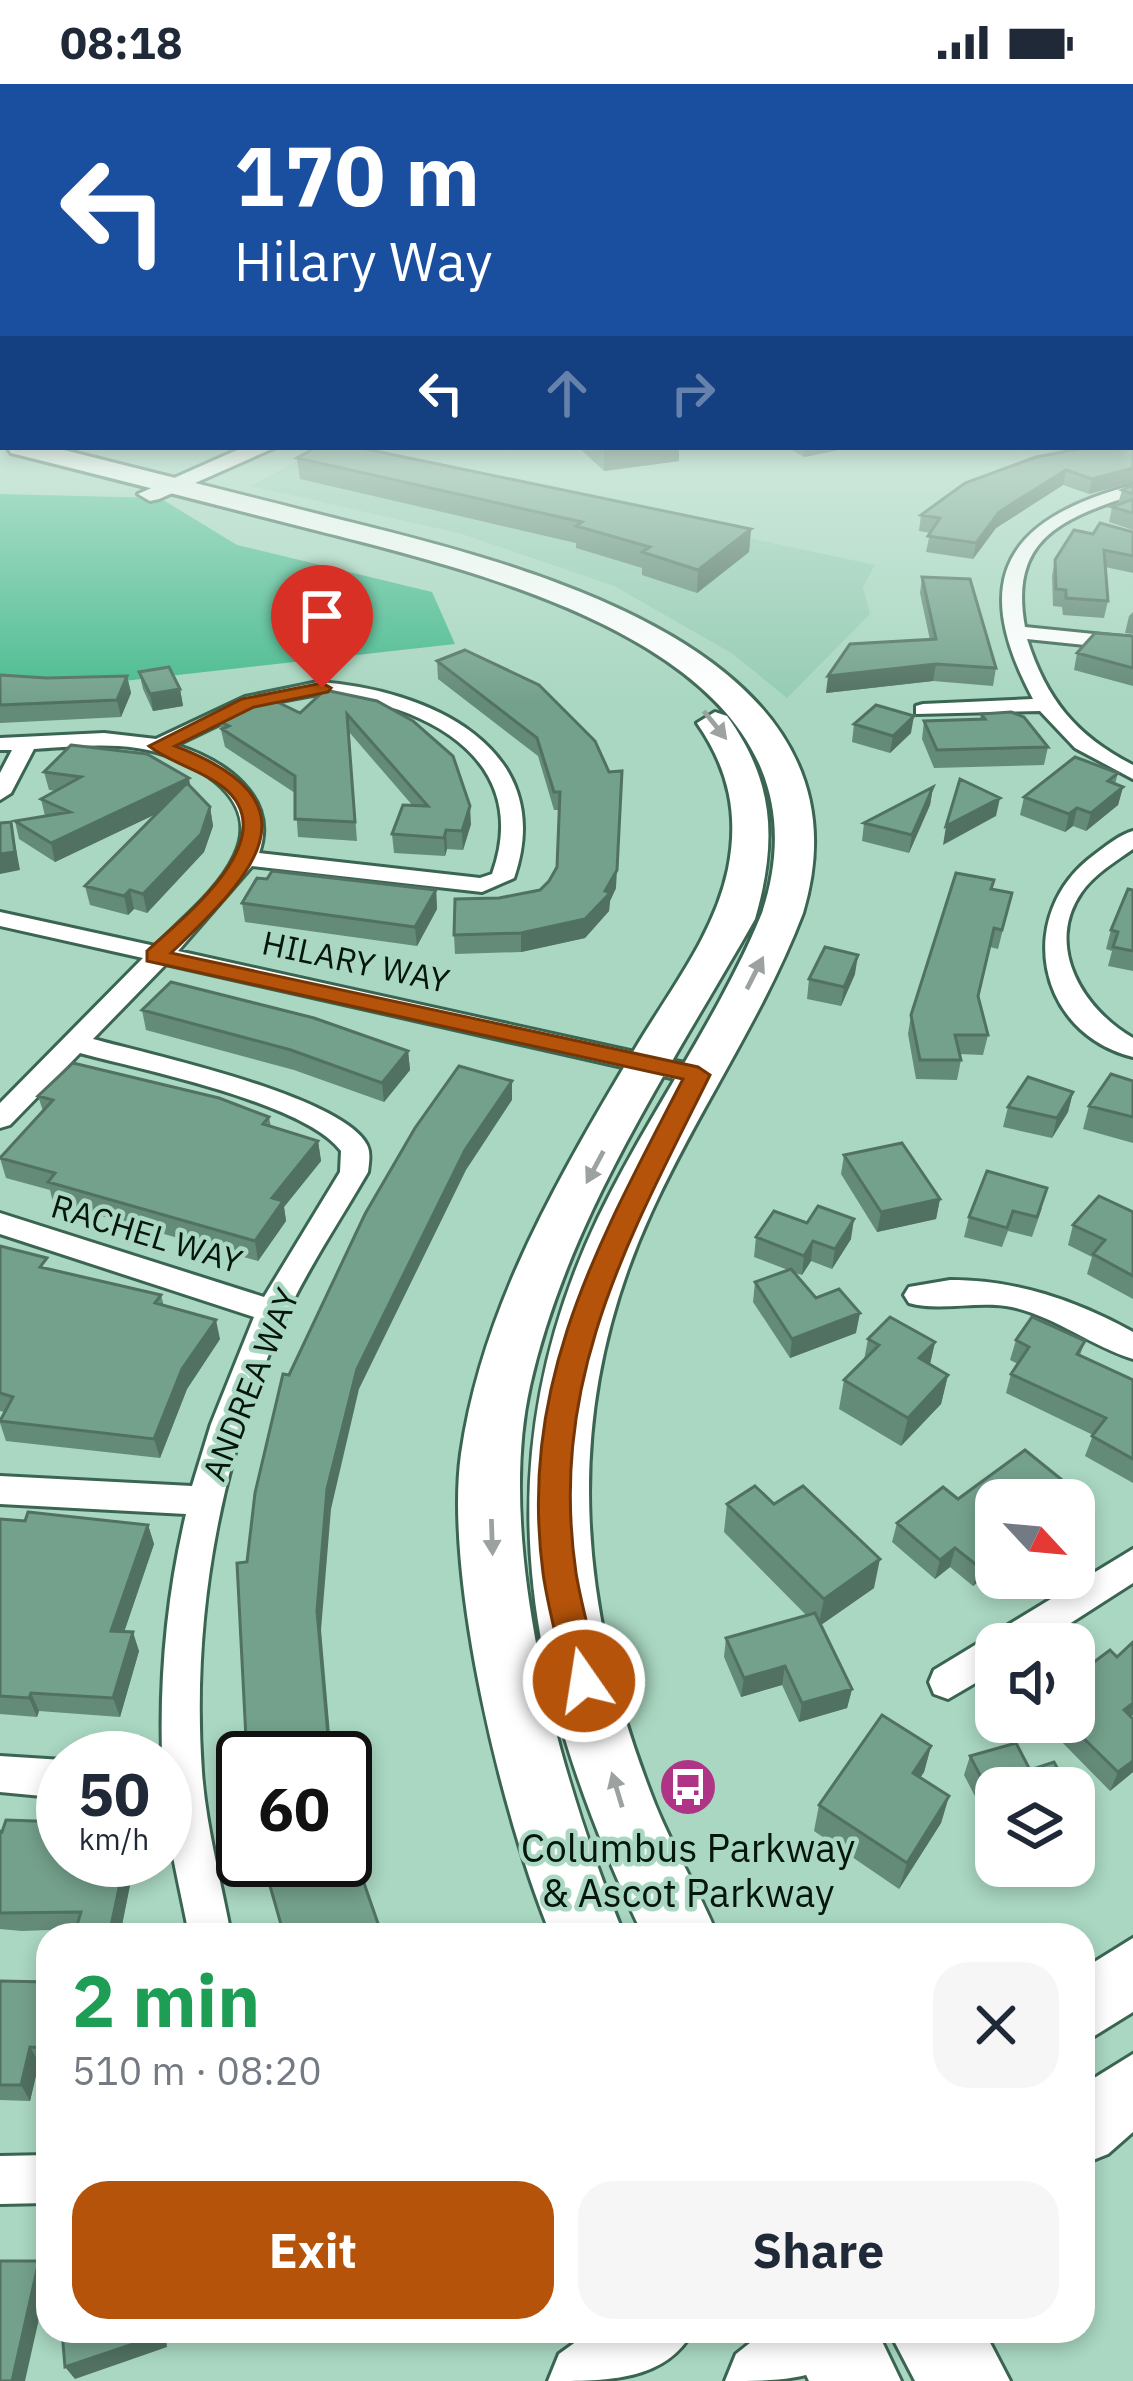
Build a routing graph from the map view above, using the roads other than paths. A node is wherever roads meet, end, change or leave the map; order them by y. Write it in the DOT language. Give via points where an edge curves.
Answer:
graph roads {
  1 [pos="150,487"];
  2 [pos="153,487"];
  3 [pos="164,487"];
  4 [pos="159,489"];
  5 [pos="1133,490"];
  6 [pos="1060,518"];
  7 [pos="1082,524"];
  8 [pos="1018,632"];
  9 [pos="1133,644"];
  10 [pos="1047,705"];
  11 [pos="923,710"];
  12 [pos="26,743"];
  13 [pos="0,744"];
  14 [pos="159,746"];
  15 [pos="1133,773"];
  16 [pos="0,793"];
  17 [pos="1133,838"];
  18 [pos="246,858"];
  19 [pos="0,920"];
  20 [pos="155,956"];
  21 [pos="75,1043"];
  22 [pos="1133,1049"];
  23 [pos="674,1069"];
  24 [pos="0,1118"];
  25 [pos="0,1223"];
  26 [pos="920,1295"];
  27 [pos="272,1311"];
  28 [pos="1133,1347"];
  29 [pos="0,1490"];
  30 [pos="203,1501"];
  31 [pos="1133,1564"];
  32 [pos="1040,1623"];
  33 [pos="975,1665"];
  34 [pos="948,1682"];
  35 [pos="177,1731"];
  36 [pos="0,1774"];
  37 [pos="36,1777"];
  38 [pos="192,1857"];
  39 [pos="207,1923"];
  40 [pos="584,1923"];
  41 [pos="675,1923"];
  42 [pos="1133,1971"];
  43 [pos="1095,2001"];
  44 [pos="1133,2089"];
  45 [pos="1095,2119"];
  46 [pos="36,2179"];
  47 [pos="0,2180"];
  48 [pos="638,2343"];
  49 [pos="812,2343"];
  50 [pos="834,2343"];
  51 [pos="940,2343"];
  52 [pos="586,2381"];
  53 [pos="763,2381"];
  54 [pos="858,2381"];
  55 [pos="967,2381"];
  1 -- 4 [label="main road"];
  2 -- 4 [label="main road"];
  3 -- 4 [label="main road"];
  4 -- 23 [label="main road, one-way" via="542,603 645,659 699,706 747,775 755,829 734,919"];
  23 -- 4 [label="main road, one-way" via="759,967 797,861 791,789 770,747 727,695 666,645 564,593 483,566"];
  5 -- 6 [label="street"];
  6 -- 7 [label="street"];
  6 -- 8 [label="street" via="1012,568 1010,617"];
  8 -- 9 [label="street"];
  8 -- 10 [label="street"];
  10 -- 11 [label="street"];
  10 -- 15 [label="street" via="1082,742"];
  12 -- 13 [label="street"];
  12 -- 14 [label="street"];
  12 -- 16 [label="street"];
  14 -- 18 [label="street" via="236,787 252,819"];
  14 -- 18 [label="street" via="287,691 377,694 475,748 515,818 502,878 482,885"];
  17 -- 22 [label="street" via="1077,880 1056,916 1054,944 1062,976 1090,1022"];
  18 -- 20 [label="street"];
  19 -- 20 [label="street, HILARY WAY"];
  20 -- 21 [label="street"];
  20 -- 23 [label="street, HILARY WAY"];
  21 -- 24 [label="street"];
  21 -- 27 [label="street, ANDREA WAY" via="284,1103 353,1143 354,1172"];
  23 -- 40 [label="main road, one-way" via="540,1272 490,1456 492,1565 528,1754"];
  41 -- 23 [label="main road, one-way" via="638,1855 584,1681 560,1572 557,1464 581,1322"];
  25 -- 27 [label="street, RACHEL WAY"];
  26 -- 28 [label="street" via="970,1287 1010,1294"];
  27 -- 30 [label="street, ANDREA WAY"];
  29 -- 30 [label="street"];
  30 -- 35 [label="street, ANDREA WAY"];
  31 -- 32 [label="street"];
  33 -- 34 [label="street"];
  36 -- 37 [label="street"];
  38 -- 39 [label="street, ANDREA WAY"];
  42 -- 43 [label="main road"];
  44 -- 45 [label="main road"];
  46 -- 47 [label="street"];
  48 -- 52 [label="main road"];
  49 -- 53 [label="main road"];
  50 -- 54 [label="main road"];
  51 -- 55 [label="main road"];
}
